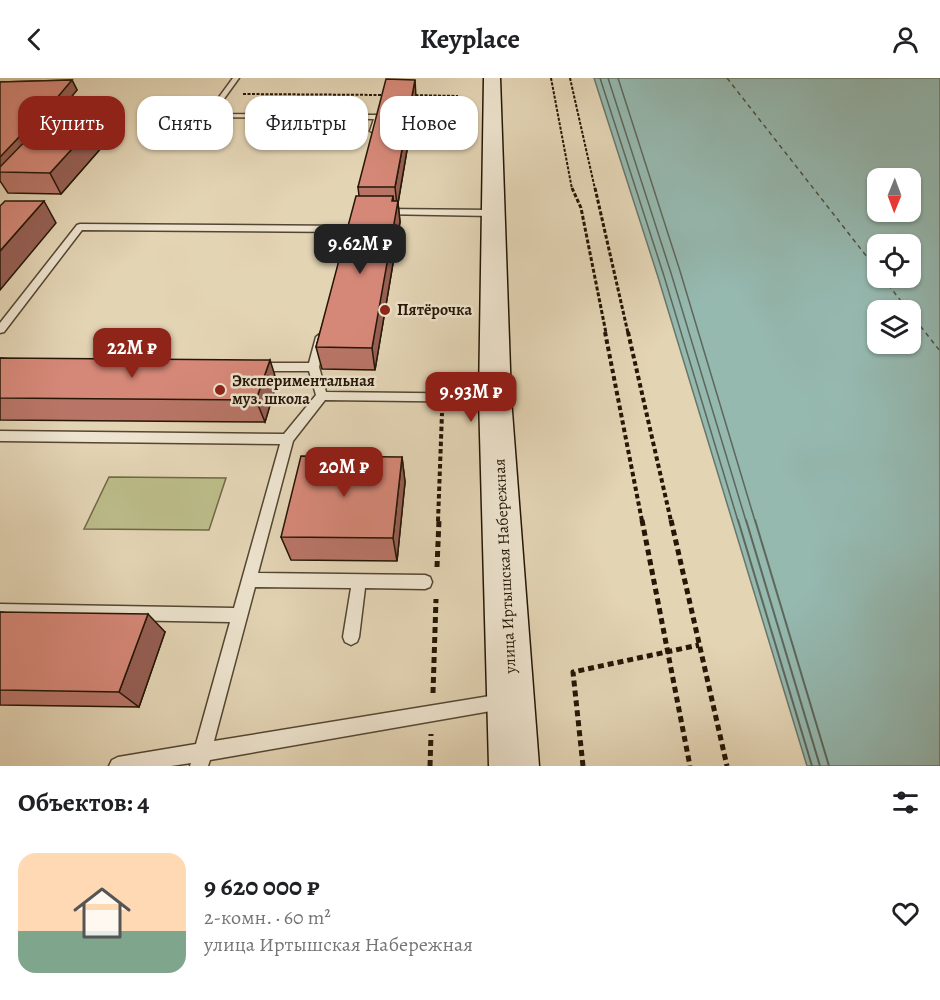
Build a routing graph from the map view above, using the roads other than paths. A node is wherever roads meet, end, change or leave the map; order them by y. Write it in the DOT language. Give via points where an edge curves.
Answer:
graph roads {
  1 [pos="236,78"];
  2 [pos="492,78"];
  3 [pos="373,138"];
  4 [pos="375,212"];
  5 [pos="492,213"];
  6 [pos="346,241"];
  7 [pos="0,330"];
  8 [pos="322,333"];
  9 [pos="244,367"];
  10 [pos="314,367"];
  11 [pos="322,396"];
  12 [pos="495,398"];
  13 [pos="0,436"];
  14 [pos="287,439"];
  15 [pos="249,580"];
  16 [pos="359,581"];
  17 [pos="425,582"];
  18 [pos="0,611"];
  19 [pos="239,615"];
  20 [pos="351,637"];
  21 [pos="512,700"];
  22 [pos="201,758"];
  23 [pos="118,766"];
  24 [pos="514,766"];
  1 -- 3 [label="lane" via="208,116 378,117"];
  2 -- 5 [label="main road, улица Иртышская Набережная"];
  4 -- 5 [label="lane"];
  5 -- 12 [label="main road, улица Иртышская Набережная"];
  6 -- 7 [label="lane" via="350,225 80,227"];
  8 -- 10 [label="lane"];
  9 -- 10 [label="lane"];
  10 -- 11 [label="lane"];
  11 -- 12 [label="lane"];
  11 -- 14 [label="lane"];
  12 -- 21 [label="main road, улица Иртышская Набережная"];
  13 -- 14 [label="lane"];
  14 -- 15 [label="lane"];
  15 -- 16 [label="lane"];
  15 -- 19 [label="lane"];
  16 -- 17 [label="lane"];
  16 -- 20 [label="lane"];
  18 -- 19 [label="lane"];
  19 -- 22 [label="lane"];
  21 -- 22 [label="lane"];
  21 -- 24 [label="main road, улица Иртышская Набережная"];
  22 -- 23 [label="lane"];
}
